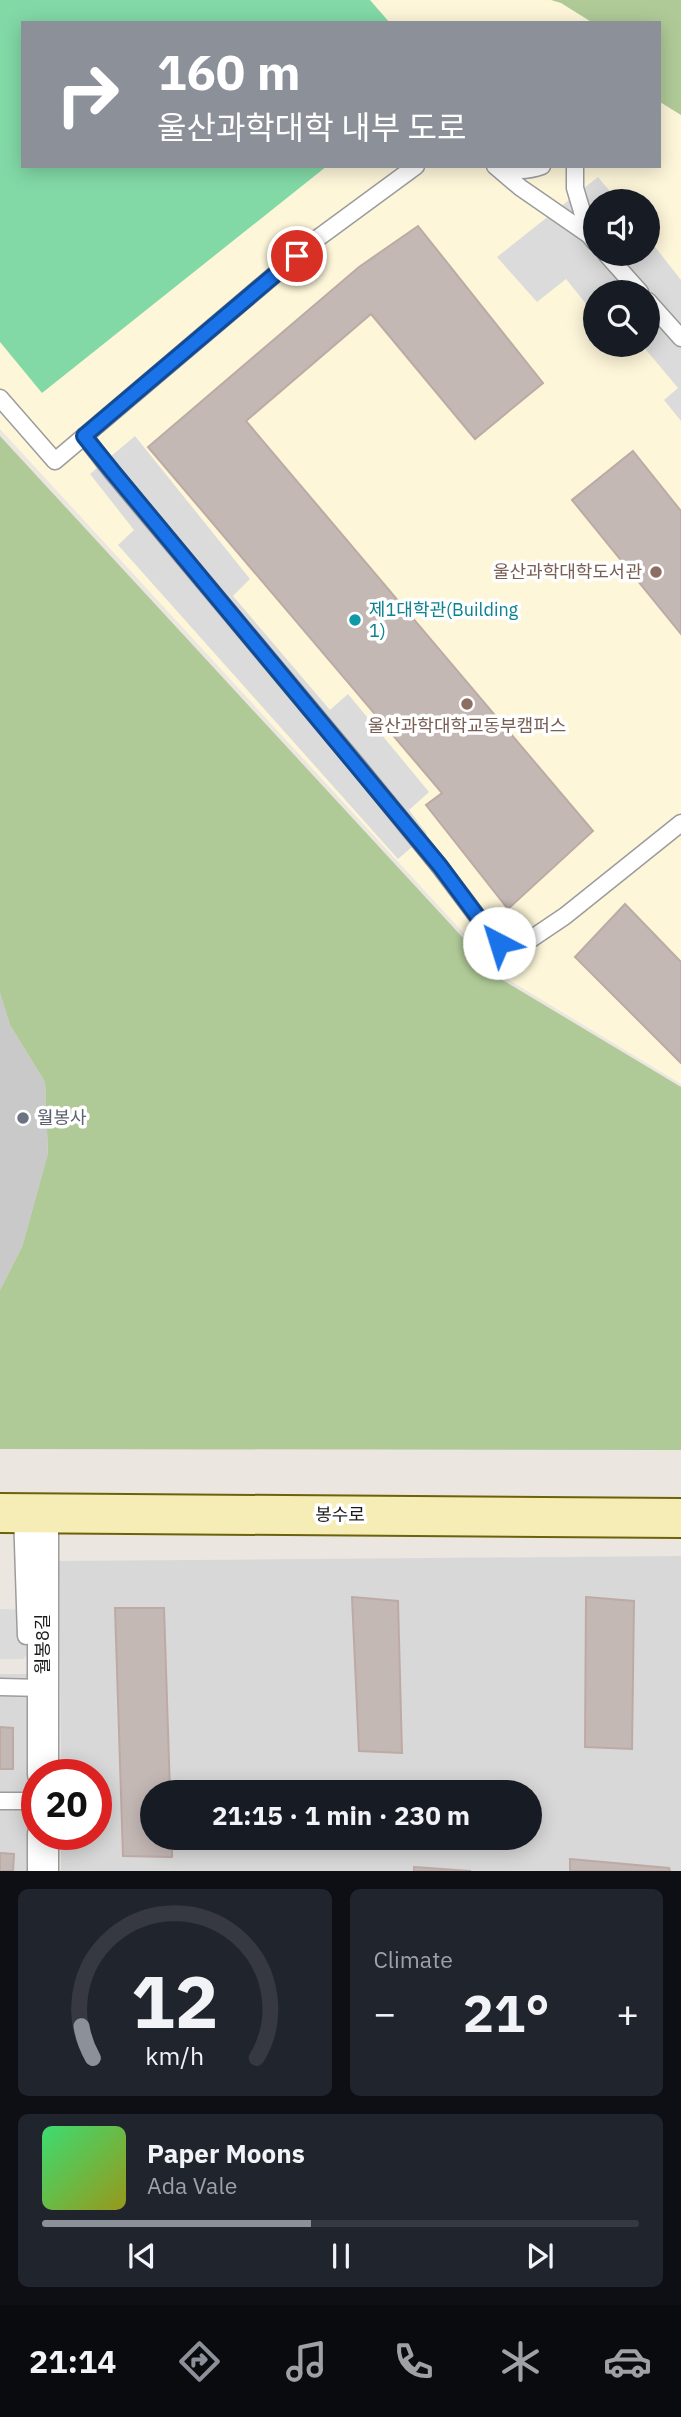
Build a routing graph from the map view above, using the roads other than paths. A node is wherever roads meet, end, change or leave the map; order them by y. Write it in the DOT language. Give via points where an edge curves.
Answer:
graph roads {
  1 [pos="413,168"];
  2 [pos="500,168"];
  3 [pos="504,168"];
  4 [pos="537,168"];
  5 [pos="575,168"];
  6 [pos="583,212"];
  7 [pos="583,232"];
  8 [pos="617,266"];
  9 [pos="629,280"];
  10 [pos="660,314"];
  11 [pos="681,338"];
  12 [pos="0,398"];
  13 [pos="84,436"];
  14 [pos="681,822"];
  15 [pos="22,1513"];
  16 [pos="681,1518"];
  17 [pos="26,1636"];
  18 [pos="0,1687"];
  19 [pos="43,1688"];
  20 [pos="43,1759"];
  21 [pos="0,1801"];
  22 [pos="21,1801"];
  23 [pos="43,1850"];
  24 [pos="43,1871"];
  1 -- 13 [label="lane" via="318,238"];
  2 -- 7 [label="lane"];
  3 -- 4 [label="lane"];
  5 -- 6 [label="lane" via="575,188"];
  8 -- 9 [label="lane"];
  10 -- 11 [label="lane"];
  12 -- 13 [label="lane" via="55,461"];
  13 -- 14 [label="lane" via="499,943 522,945"];
  15 -- 16 [label="main road, 봉수로"];
  15 -- 17 [label="lane"];
  15 -- 19 [label="street, 월봉8길"];
  18 -- 19 [label="lane"];
  19 -- 20 [label="street, 월봉8길"];
  21 -- 22 [label="lane"];
  23 -- 24 [label="street"];
}
